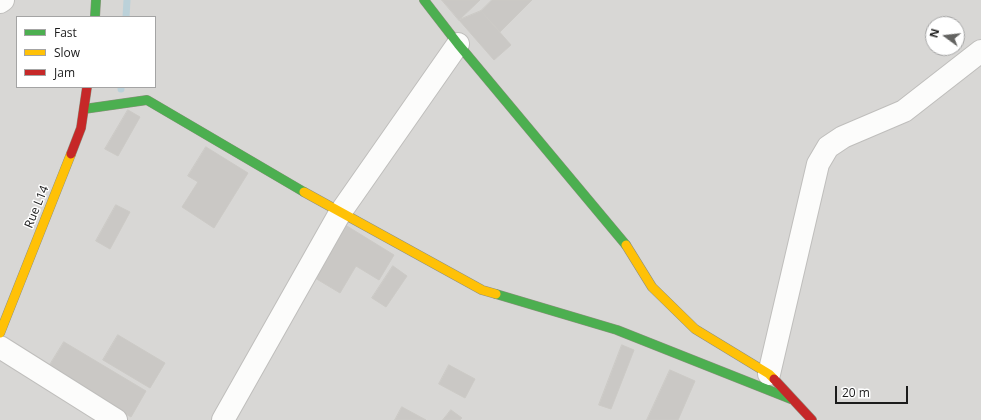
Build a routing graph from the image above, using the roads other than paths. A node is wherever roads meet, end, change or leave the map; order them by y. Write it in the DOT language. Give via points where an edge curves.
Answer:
graph roads {
  1 [pos="3,0"];
  2 [pos="96,0"];
  3 [pos="424,0"];
  4 [pos="0,2"];
  5 [pos="95,16"];
  6 [pos="458,44"];
  7 [pos="981,51"];
  8 [pos="87,88"];
  9 [pos="84,108"];
  10 [pos="340,213"];
  11 [pos="0,333"];
  12 [pos="0,347"];
  13 [pos="769,374"];
  14 [pos="791,399"];
  15 [pos="116,420"];
  16 [pos="223,420"];
  17 [pos="812,420"];
  1 -- 4 [label="street"];
  2 -- 5 [label="street"];
  3 -- 6 [label="street"];
  6 -- 10 [label="street"];
  6 -- 13 [label="street" via="627,247 652,287 695,329"];
  7 -- 13 [label="street" via="904,111 843,137 828,147 818,164"];
  8 -- 9 [label="street, Rue L14"];
  9 -- 10 [label="street" via="147,100"];
  9 -- 11 [label="street, Rue L14" via="81,128"];
  10 -- 14 [label="street" via="482,290 617,330"];
  10 -- 16 [label="street"];
  12 -- 15 [label="street"];
  13 -- 14 [label="street"];
  14 -- 17 [label="street"];
}
